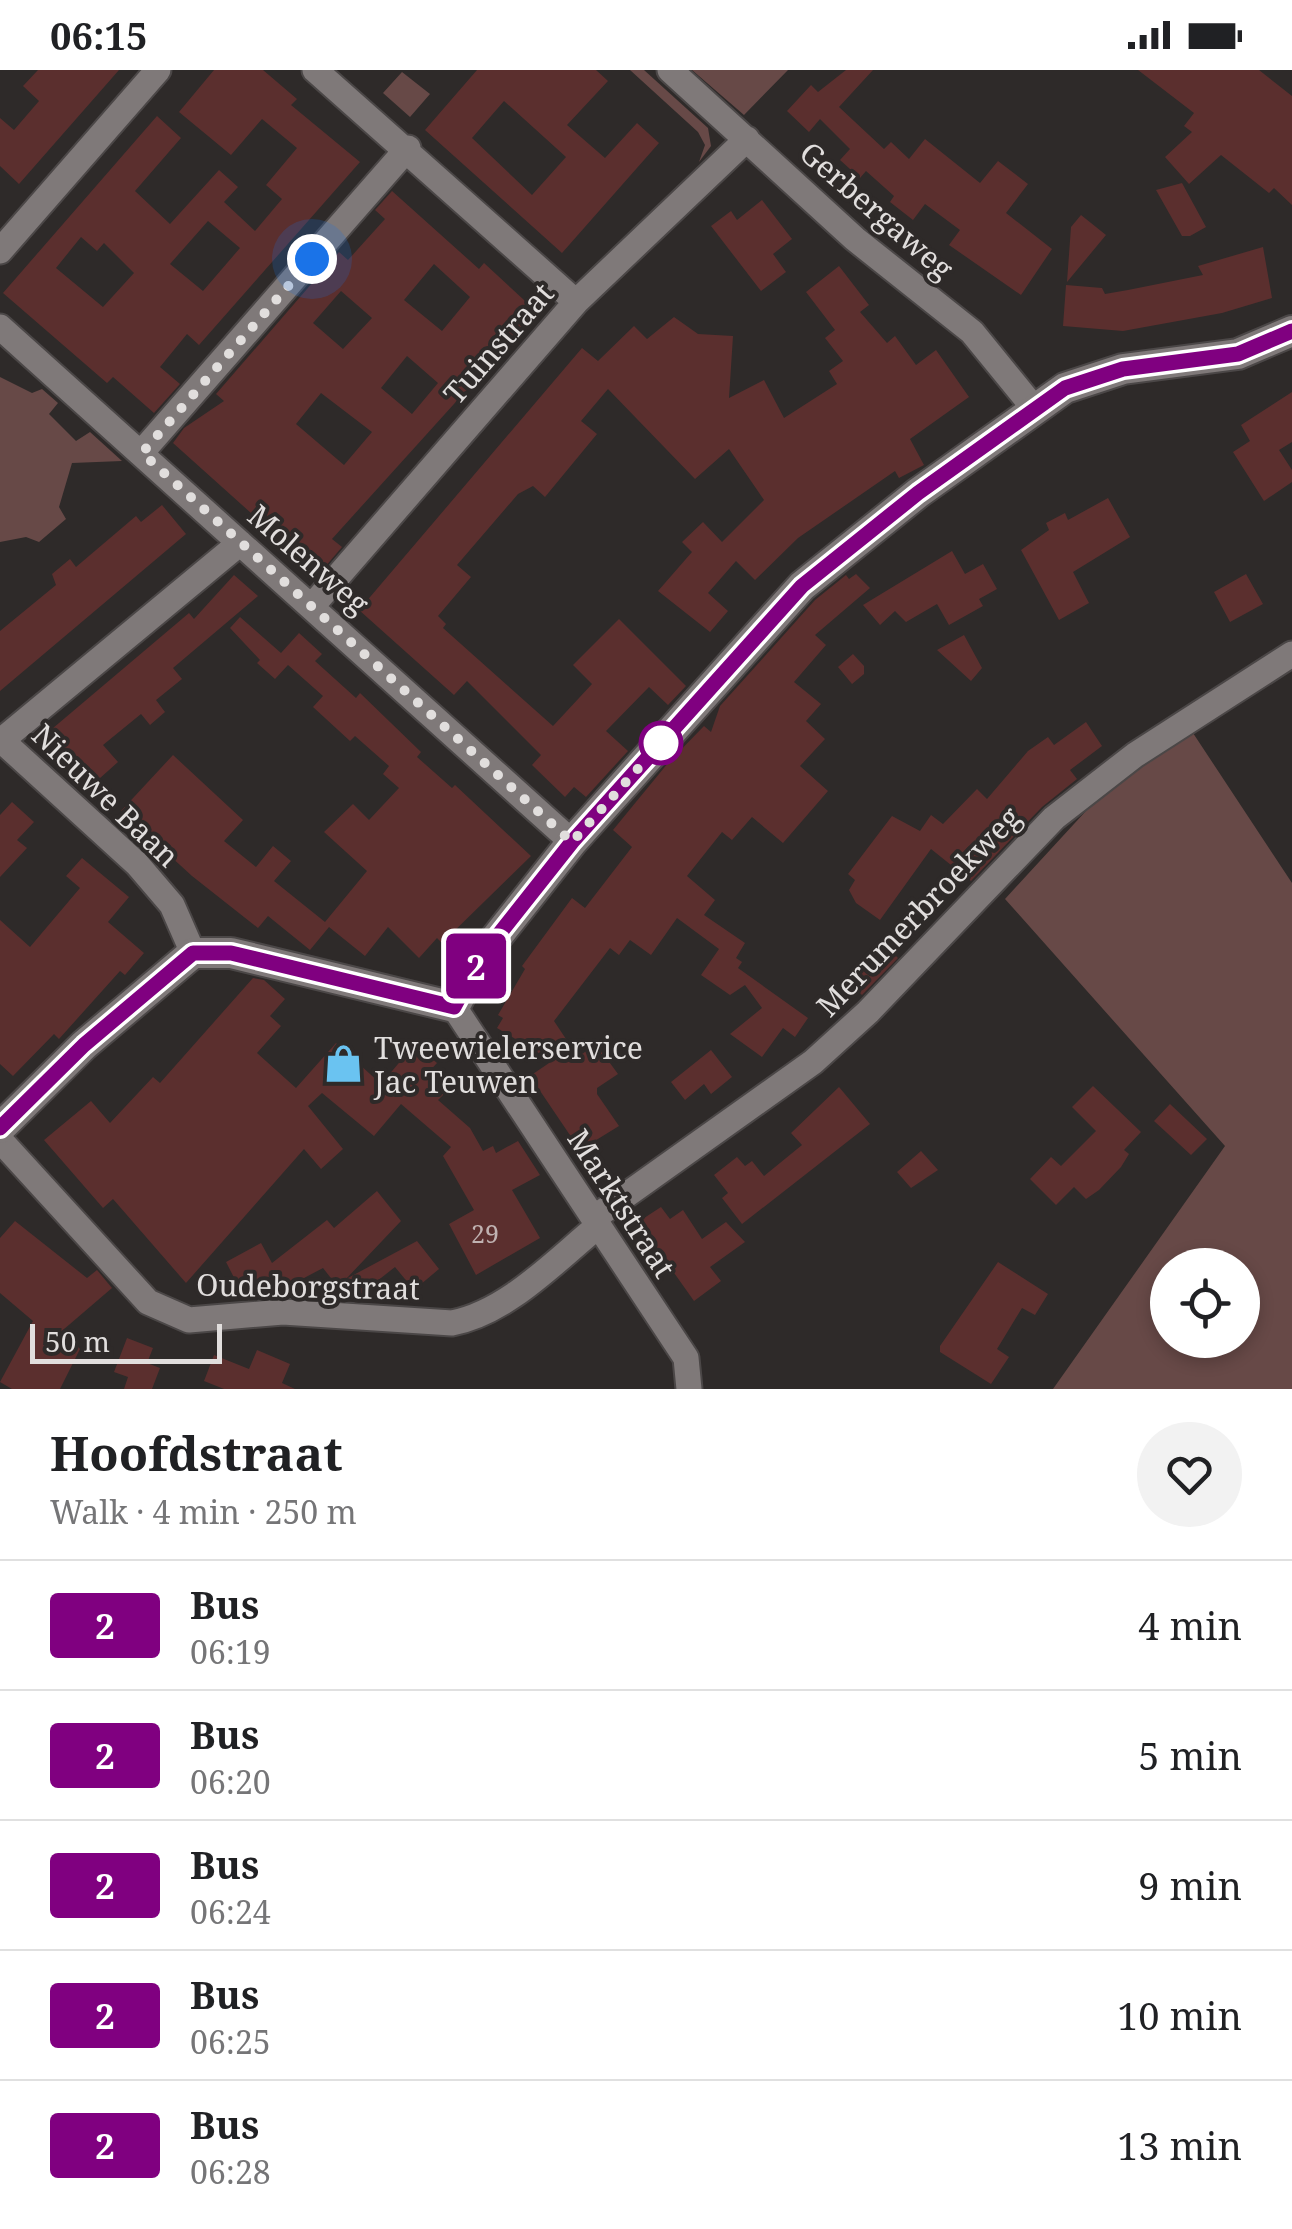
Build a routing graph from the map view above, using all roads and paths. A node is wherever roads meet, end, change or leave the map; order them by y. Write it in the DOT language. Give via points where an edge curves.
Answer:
graph roads {
  1 [pos="158,70"];
  2 [pos="315,70"];
  3 [pos="670,70"];
  4 [pos="748,139"];
  5 [pos="408,148"];
  6 [pos="0,251"];
  7 [pos="576,302"];
  8 [pos="0,327"];
  9 [pos="1292,331"];
  10 [pos="1033,407"];
  11 [pos="142,453"];
  12 [pos="240,542"];
  13 [pos="313,605"];
  14 [pos="1292,654"];
  15 [pos="1,740"];
  16 [pos="572,842"];
  17 [pos="193,953"];
  18 [pos="454,1007"];
  19 [pos="0,1128"];
  20 [pos="0,1140"];
  21 [pos="596,1222"];
  22 [pos="689,1389"];
  1 -- 6 [label="street"];
  2 -- 5 [label="street"];
  3 -- 4 [label="street, Gerbergaweg"];
  4 -- 7 [label="street, Tuinstraat"];
  4 -- 10 [label="street, Gerbergaweg" via="855,239 972,332"];
  5 -- 7 [label="street"];
  5 -- 11 [label="street"];
  7 -- 13 [label="street, Tuinstraat"];
  8 -- 11 [label="street, Molenweg"];
  9 -- 10 [label="street" via="1238,354 1123,369 1065,388"];
  10 -- 16 [label="street" via="802,586"];
  11 -- 12 [label="street, Molenweg"];
  12 -- 13 [label="street, Molenweg"];
  12 -- 15 [label="street"];
  13 -- 16 [label="street, Molenweg"];
  14 -- 21 [label="street, Merumerbroekweg" via="1135,755 1054,818 813,1062"];
  15 -- 17 [label="street, Nieuwe Baan" via="138,864 172,905"];
  16 -- 18 [label="street" via="481,957"];
  17 -- 18 [label="street" via="231,953"];
  17 -- 19 [label="street" via="84,1045"];
  18 -- 21 [label="street, Marktstraat"];
  20 -- 21 [label="street, Oudeborgstraat" via="148,1302 189,1320 283,1312 474,1318"];
  21 -- 22 [label="street, Marktstraat" via="686,1358"];
}
